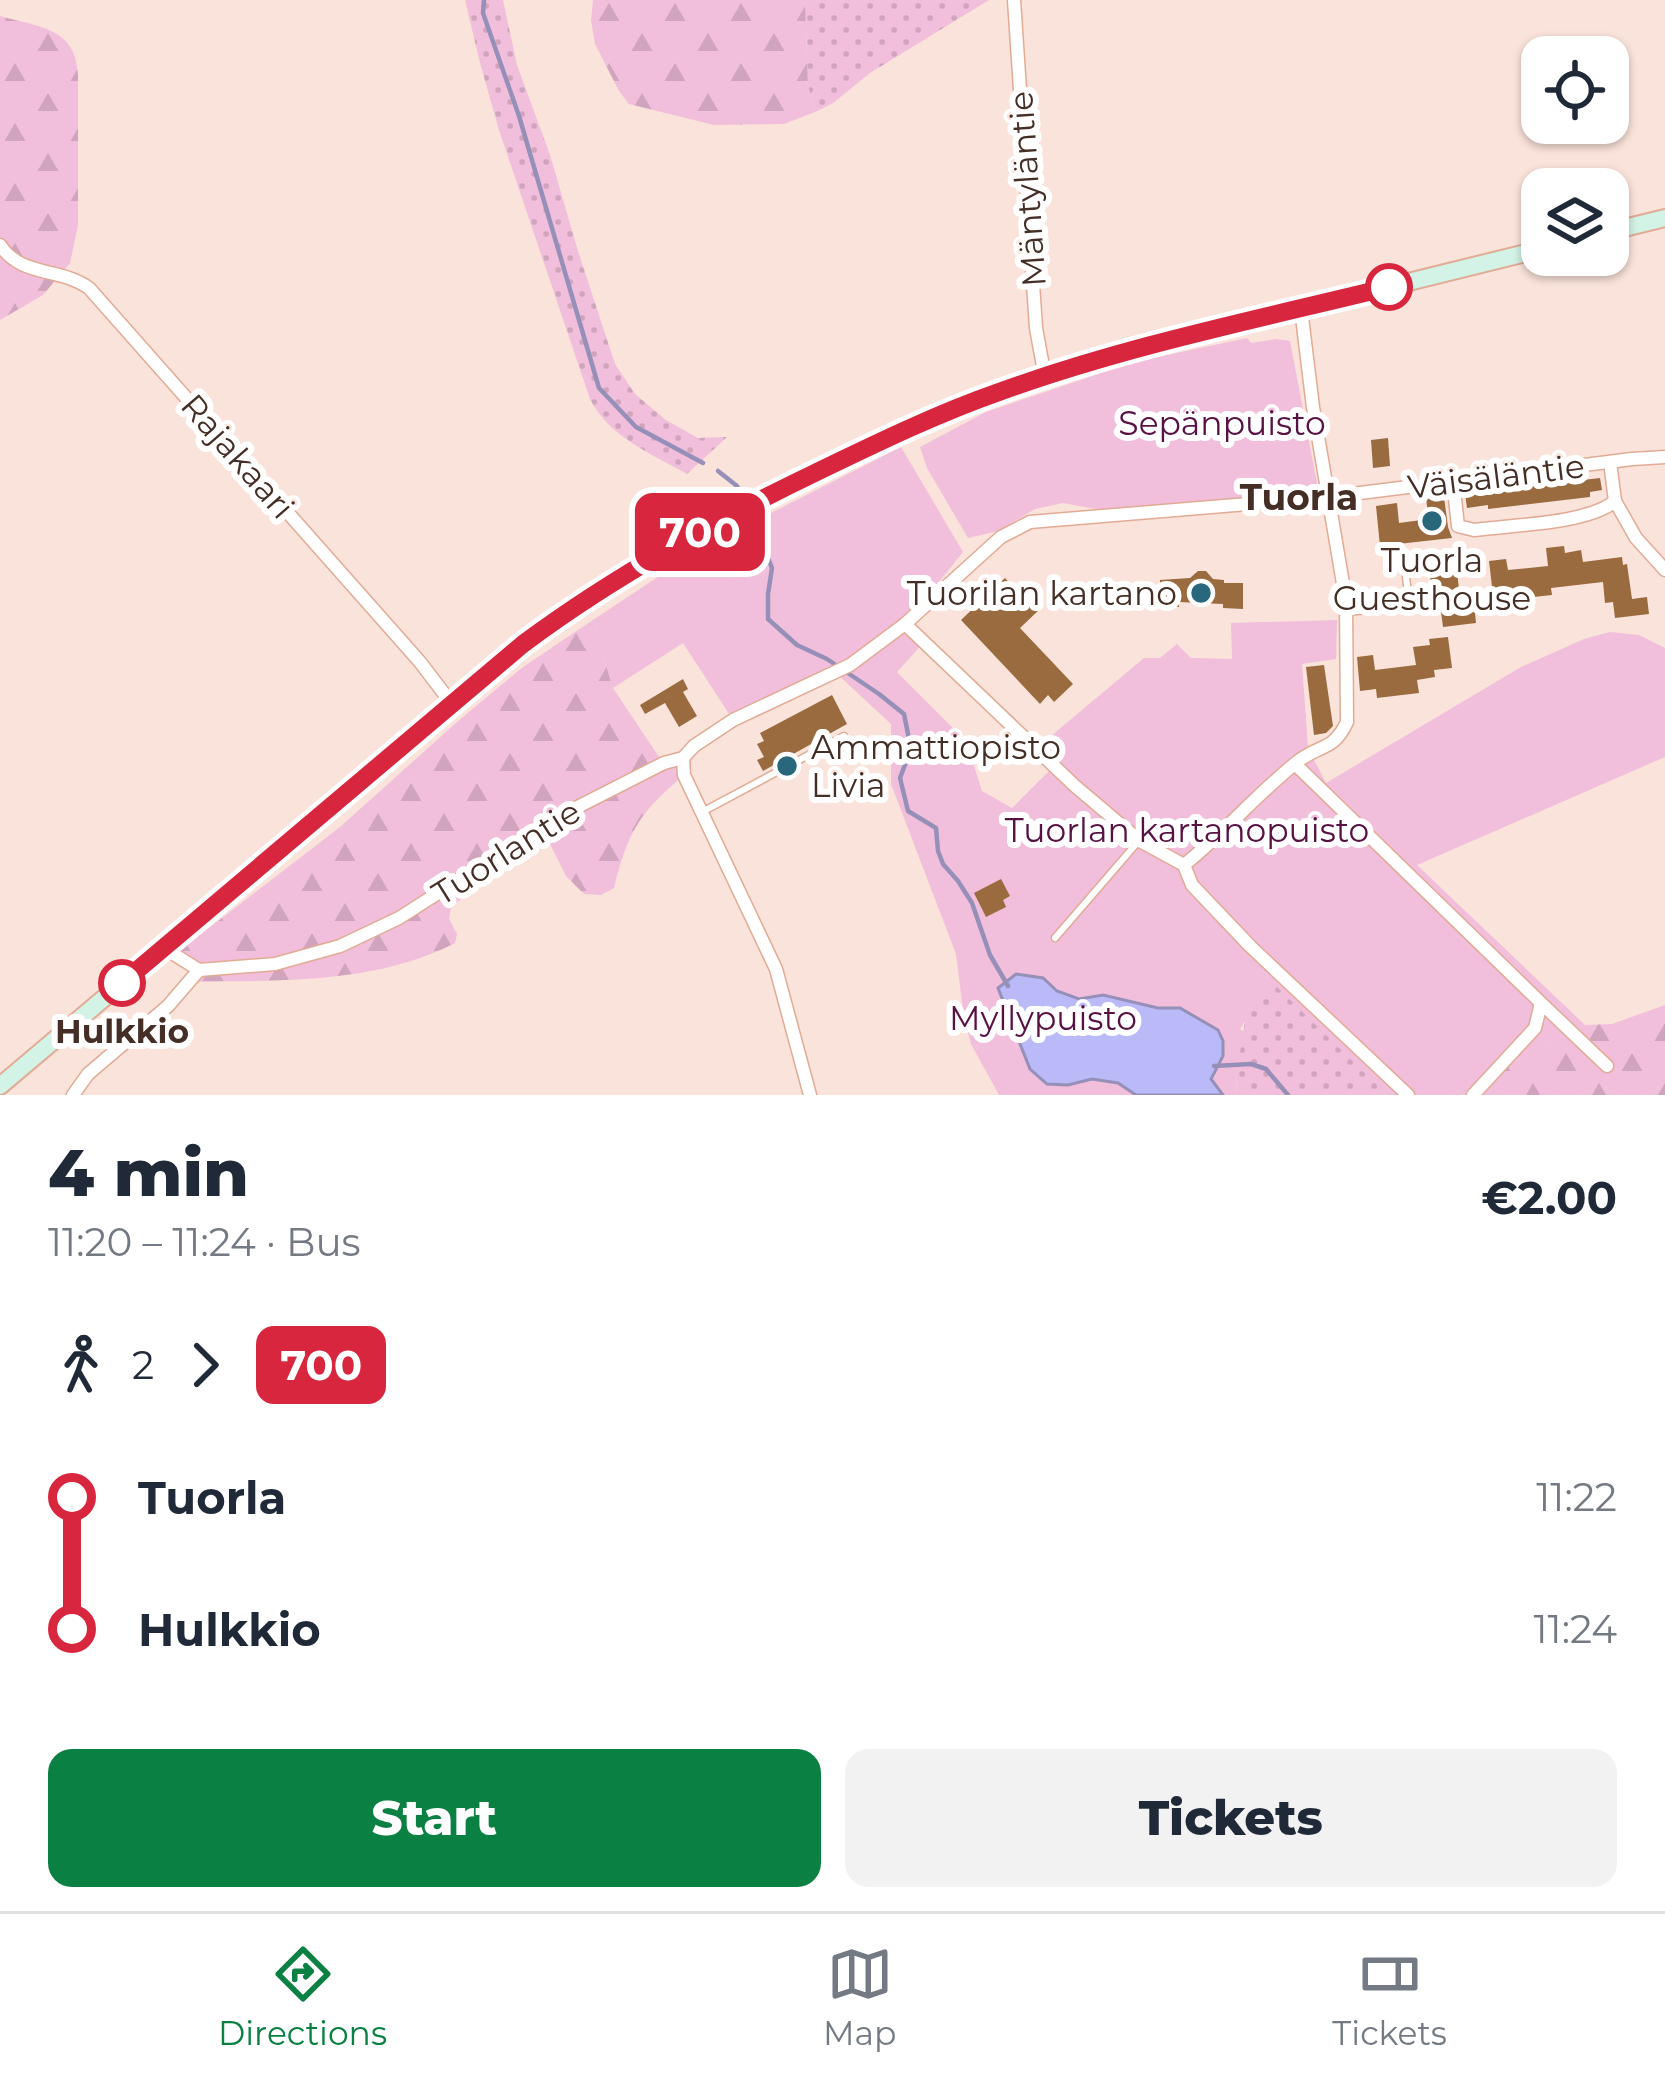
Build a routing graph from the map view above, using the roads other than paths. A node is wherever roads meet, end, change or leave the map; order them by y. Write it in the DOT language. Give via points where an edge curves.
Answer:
graph roads {
  1 [pos="1014,0"];
  2 [pos="1665,218"];
  3 [pos="1629,227"];
  4 [pos="0,245"];
  5 [pos="1521,254"];
  6 [pos="1301,309"];
  7 [pos="1046,377"];
  8 [pos="1665,457"];
  9 [pos="1610,462"];
  10 [pos="1453,481"];
  11 [pos="1328,497"];
  12 [pos="1615,501"];
  13 [pos="1404,561"];
  14 [pos="1665,570"];
  15 [pos="1345,612"];
  16 [pos="905,624"];
  17 [pos="452,704"];
  18 [pos="844,736"];
  19 [pos="683,758"];
  20 [pos="1295,764"];
  21 [pos="703,812"];
  22 [pos="1139,841"];
  23 [pos="1184,865"];
  24 [pos="1055,938"];
  25 [pos="164,948"];
  26 [pos="199,970"];
  27 [pos="1541,1003"];
  28 [pos="1607,1066"];
  29 [pos="0,1087"];
  30 [pos="73,1095"];
  31 [pos="809,1095"];
  32 [pos="1408,1095"];
  33 [pos="1473,1095"];
  1 -- 7 [label="street, Mäntyläntie"];
  2 -- 3 [label="main road"];
  4 -- 17 [label="street, Rajakaari" via="20,265 89,288"];
  5 -- 6 [label="main road"];
  6 -- 7 [label="main road"];
  6 -- 11 [label="street"];
  7 -- 17 [label="main road" via="894,434 761,499 606,586"];
  8 -- 9 [label="street, Väisäläntie"];
  9 -- 10 [label="street, Väisäläntie"];
  9 -- 12 [label="street"];
  10 -- 11 [label="street, Väisäläntie"];
  10 -- 12 [label="street" via="1459,526 1474,530 1581,517"];
  11 -- 15 [label="street"];
  11 -- 16 [label="street" via="1030,522 1001,537"];
  12 -- 14 [label="street"];
  13 -- 15 [label="lane" via="1408,593"];
  15 -- 20 [label="street" via="1347,722 1340,737"];
  16 -- 19 [label="street, Tuorlantie" via="850,665 733,720"];
  16 -- 22 [label="street"];
  17 -- 25 [label="main road"];
  18 -- 21 [label="lane"];
  19 -- 21 [label="street"];
  19 -- 26 [label="street, Tuorlantie" via="552,820 368,935 275,964"];
  20 -- 23 [label="street"];
  20 -- 27 [label="street"];
  21 -- 31 [label="street" via="776,969"];
  22 -- 23 [label="street"];
  22 -- 24 [label="lane"];
  23 -- 32 [label="street" via="1192,885 1261,957"];
  25 -- 26 [label="street"];
  25 -- 29 [label="main road"];
  26 -- 30 [label="street"];
  27 -- 28 [label="street"];
  27 -- 33 [label="street" via="1535,1028"];
}
